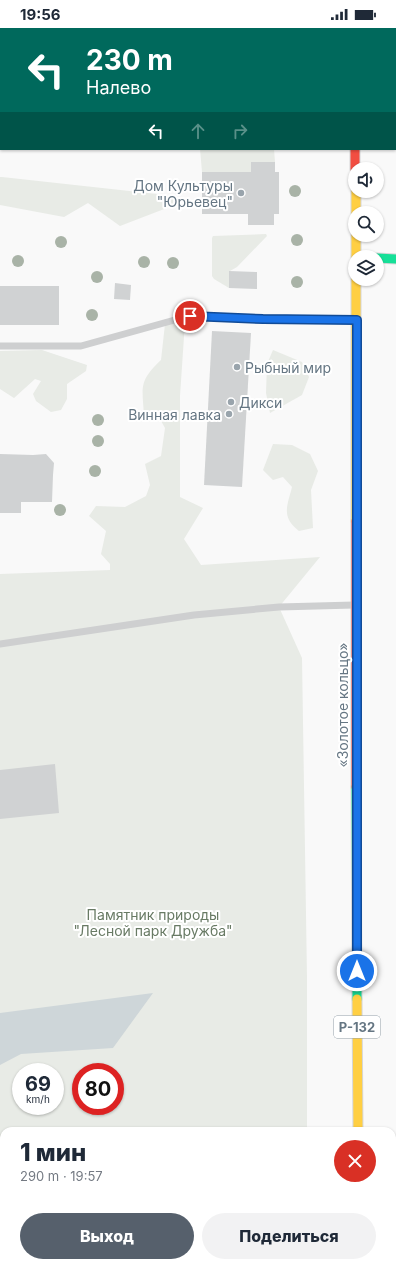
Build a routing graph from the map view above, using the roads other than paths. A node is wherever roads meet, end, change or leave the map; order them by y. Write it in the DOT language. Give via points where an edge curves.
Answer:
graph roads {
  1 [pos="355,150"];
  2 [pos="356,162"];
  3 [pos="384,258"];
  4 [pos="396,259"];
  5 [pos="356,286"];
  6 [pos="357,320"];
  7 [pos="0,346"];
  8 [pos="356,605"];
  9 [pos="0,644"];
  10 [pos="358,1127"];
  1 -- 2 [label="main road"];
  3 -- 4 [label="main road"];
  5 -- 6 [label="main road, «Золотое кольцо» / Р-132"];
  6 -- 7 [label="lane" via="190,316 81,346"];
  6 -- 8 [label="main road, «Золотое кольцо» / Р-132"];
  8 -- 9 [label="lane" via="279,607 194,615"];
  8 -- 10 [label="main road, «Золотое кольцо» / Р-132"];
}
